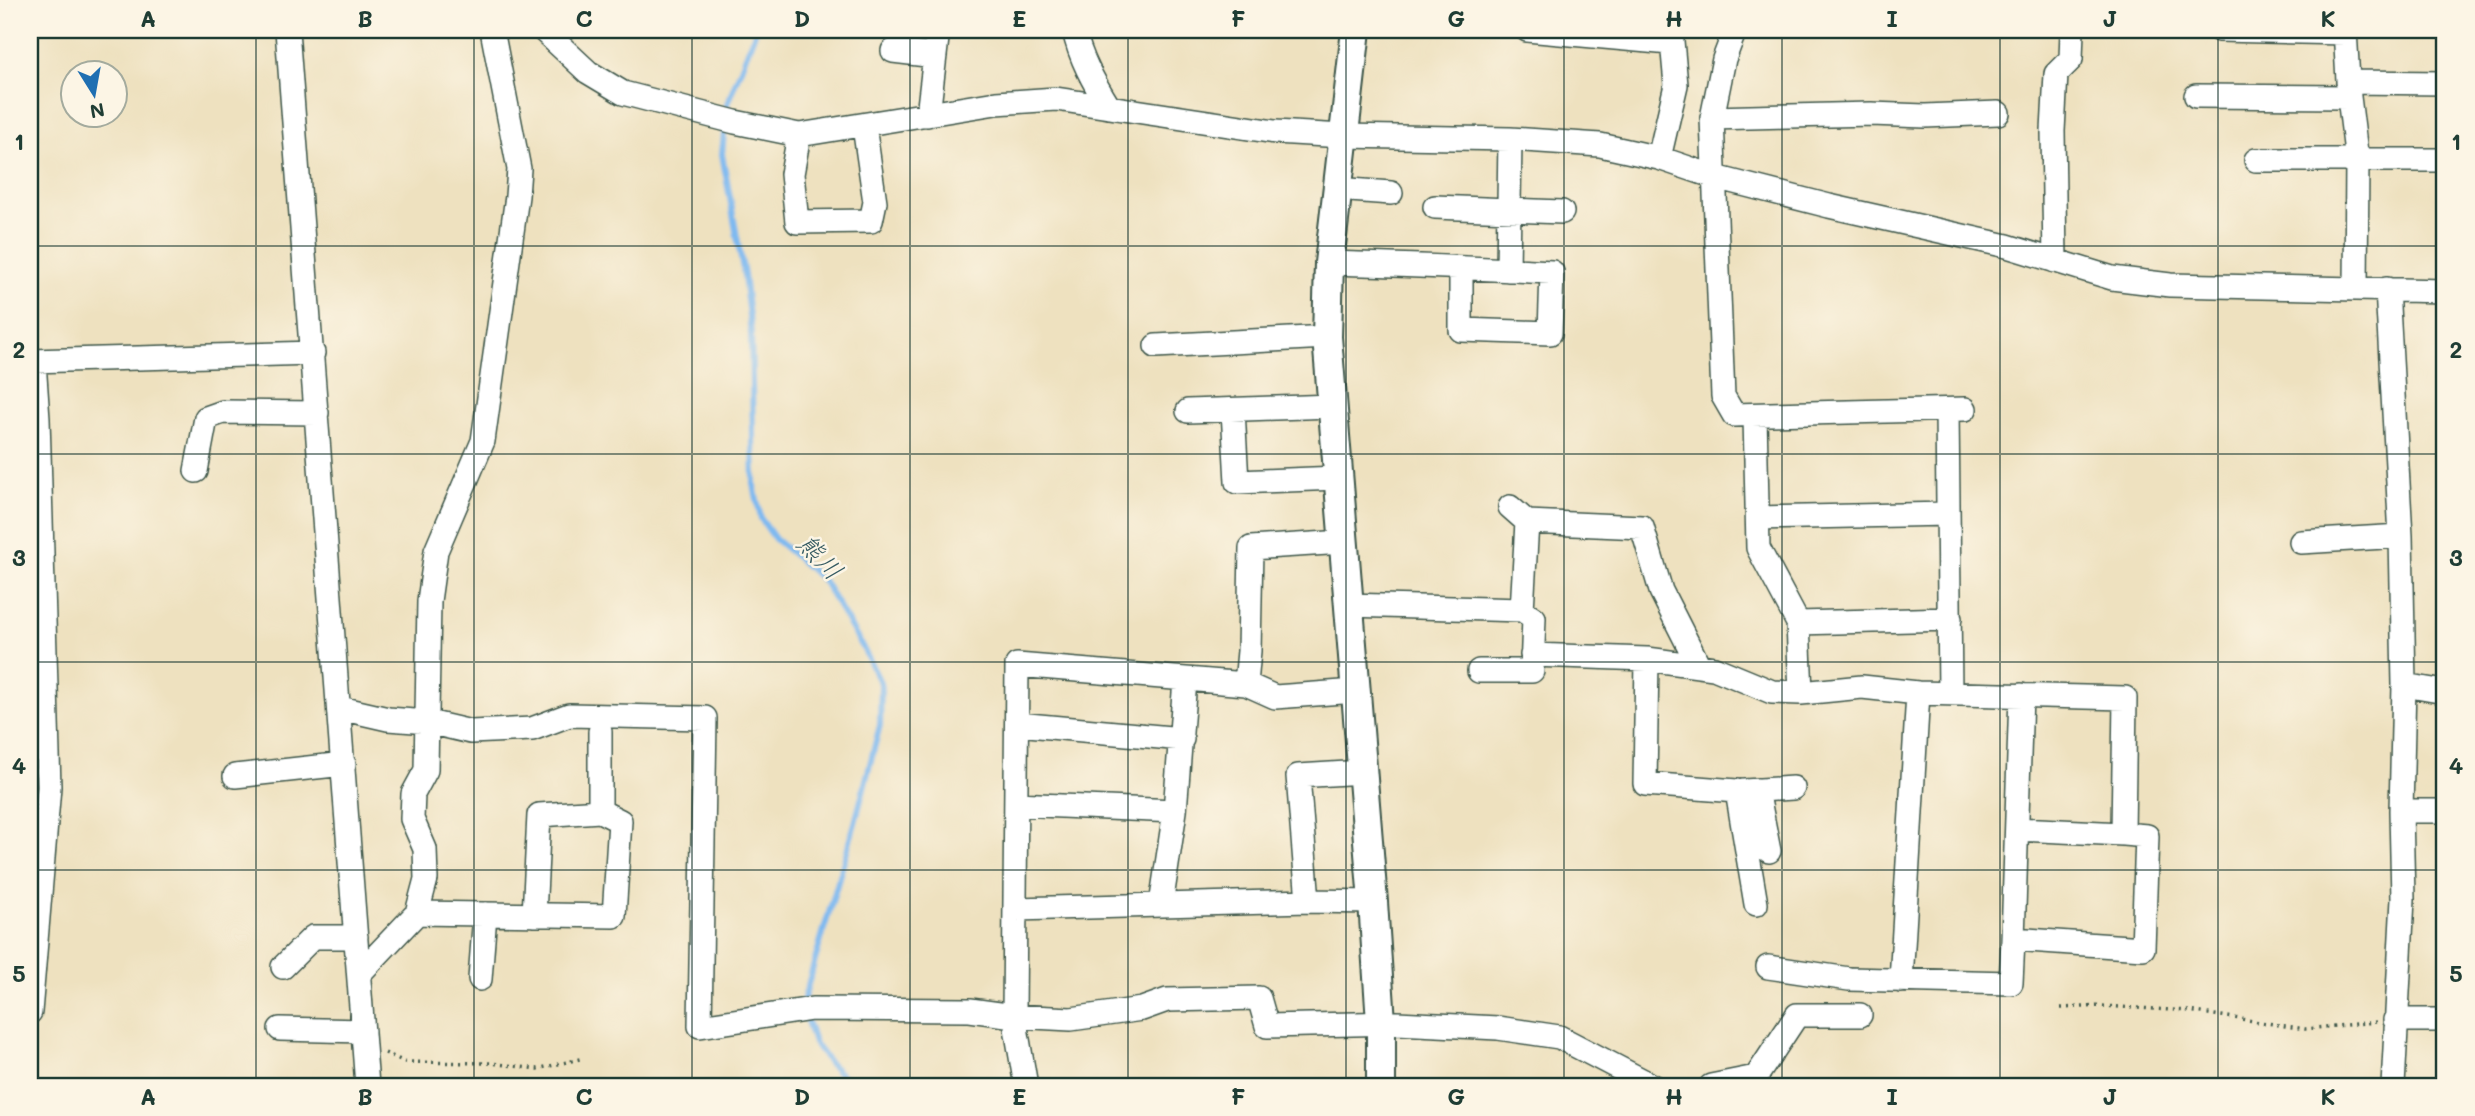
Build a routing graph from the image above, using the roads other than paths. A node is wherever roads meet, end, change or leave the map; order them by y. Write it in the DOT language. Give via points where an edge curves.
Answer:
graph roads {
  1 [pos="287,30"];
  2 [pos="492,30"];
  3 [pos="544,30"];
  4 [pos="938,30"];
  5 [pos="1074,30"];
  6 [pos="1356,30"];
  7 [pos="1527,30"];
  8 [pos="1735,30"];
  9 [pos="2072,30"];
  10 [pos="2219,30"];
  11 [pos="1560,31"];
  12 [pos="2345,31"];
  13 [pos="1670,36"];
  14 [pos="893,51"];
  15 [pos="935,57"];
  16 [pos="2445,83"];
  17 [pos="2348,90"];
  18 [pos="2196,96"];
  19 [pos="1110,107"];
  20 [pos="1998,113"];
  21 [pos="928,115"];
  22 [pos="1712,118"];
  23 [pos="864,126"];
  24 [pos="799,135"];
  25 [pos="1343,136"];
  26 [pos="1510,139"];
  27 [pos="1659,158"];
  28 [pos="2256,160"];
  29 [pos="2445,160"];
  30 [pos="2357,161"];
  31 [pos="1715,177"];
  32 [pos="1336,189"];
  33 [pos="1391,193"];
  34 [pos="1435,207"];
  35 [pos="1508,209"];
  36 [pos="1562,212"];
  37 [pos="2055,261"];
  38 [pos="1329,262"];
  39 [pos="1461,268"];
  40 [pos="1508,270"];
  41 [pos="2356,289"];
  42 [pos="2387,289"];
  43 [pos="2445,291"];
  44 [pos="1327,337"];
  45 [pos="1156,346"];
  46 [pos="313,354"];
  47 [pos="32,362"];
  48 [pos="1332,406"];
  49 [pos="1233,410"];
  50 [pos="1188,411"];
  51 [pos="317,413"];
  52 [pos="1755,416"];
  53 [pos="197,471"];
  54 [pos="1338,478"];
  55 [pos="1948,514"];
  56 [pos="1758,518"];
  57 [pos="2401,536"];
  58 [pos="1344,542"];
  59 [pos="2301,542"];
  60 [pos="1349,605"];
  61 [pos="1522,610"];
  62 [pos="1950,619"];
  63 [pos="1798,622"];
  64 [pos="1532,654"];
  65 [pos="1647,659"];
  66 [pos="1699,666"];
  67 [pos="1479,671"];
  68 [pos="1185,680"];
  69 [pos="1246,684"];
  70 [pos="2404,685"];
  71 [pos="1356,691"];
  72 [pos="2445,692"];
  73 [pos="1801,693"];
  74 [pos="1918,693"];
  75 [pos="1950,693"];
  76 [pos="2021,695"];
  77 [pos="340,708"];
  78 [pos="428,722"];
  79 [pos="1017,724"];
  80 [pos="600,732"];
  81 [pos="1182,739"];
  82 [pos="344,764"];
  83 [pos="1363,772"];
  84 [pos="234,776"];
  85 [pos="1793,788"];
  86 [pos="1747,790"];
  87 [pos="1016,804"];
  88 [pos="600,811"];
  89 [pos="1175,811"];
  90 [pos="2401,811"];
  91 [pos="2445,811"];
  92 [pos="2017,829"];
  93 [pos="2123,834"];
  94 [pos="1769,851"];
  95 [pos="1308,901"];
  96 [pos="1373,902"];
  97 [pos="1756,904"];
  98 [pos="1161,905"];
  99 [pos="1016,909"];
  100 [pos="417,913"];
  101 [pos="485,914"];
  102 [pos="534,915"];
  103 [pos="356,937"];
  104 [pos="2013,939"];
  105 [pos="282,967"];
  106 [pos="1768,967"];
  107 [pos="359,974"];
  108 [pos="481,979"];
  109 [pos="1901,981"];
  110 [pos="30,1012"];
  111 [pos="1860,1015"];
  112 [pos="1014,1016"];
  113 [pos="2395,1020"];
  114 [pos="2445,1020"];
  115 [pos="1381,1022"];
  116 [pos="280,1029"];
  117 [pos="363,1037"];
  118 [pos="367,1086"];
  119 [pos="1026,1086"];
  120 [pos="1381,1086"];
  121 [pos="1653,1086"];
  122 [pos="1711,1086"];
  123 [pos="2393,1086"];
  1 -- 46 [label="street"];
  2 -- 78 [label="street" via="519,169 517,196 483,441 436,551 429,601"];
  3 -- 24 [label="street" via="588,72 623,93"];
  4 -- 15 [label="street"];
  5 -- 19 [label="street" via="1094,84"];
  6 -- 25 [label="street"];
  7 -- 11 [label="street"];
  8 -- 22 [label="street"];
  9 -- 37 [label="street" via="2071,58 2056,74"];
  10 -- 12 [label="street"];
  11 -- 13 [label="street"];
  12 -- 17 [label="street"];
  13 -- 27 [label="street" via="1676,85"];
  14 -- 15 [label="street"];
  15 -- 21 [label="street"];
  16 -- 17 [label="street"];
  17 -- 18 [label="street"];
  17 -- 30 [label="street"];
  19 -- 21 [label="street" via="1056,99"];
  19 -- 25 [label="street" via="1275,132"];
  20 -- 22 [label="street"];
  21 -- 23 [label="street"];
  22 -- 31 [label="street"];
  23 -- 24 [label="street"];
  23 -- 24 [label="street" via="874,202 871,221 797,222 792,174"];
  25 -- 26 [label="street"];
  25 -- 32 [label="street"];
  26 -- 27 [label="street" via="1600,145"];
  26 -- 35 [label="street"];
  27 -- 31 [label="street"];
  28 -- 30 [label="street"];
  29 -- 30 [label="street"];
  30 -- 41 [label="street"];
  31 -- 37 [label="street"];
  31 -- 52 [label="street" via="1723,396 1734,415"];
  32 -- 33 [label="street"];
  32 -- 38 [label="street"];
  34 -- 35 [label="street"];
  35 -- 36 [label="street"];
  35 -- 40 [label="street"];
  37 -- 41 [label="street" via="2112,278 2170,285"];
  38 -- 39 [label="street"];
  38 -- 44 [label="street"];
  39 -- 40 [label="street"];
  39 -- 40 [label="street" via="1461,330 1550,333 1552,272"];
  41 -- 42 [label="street"];
  42 -- 43 [label="street"];
  42 -- 57 [label="street"];
  44 -- 45 [label="street"];
  44 -- 48 [label="street"];
  46 -- 47 [label="street"];
  46 -- 51 [label="street"];
  47 -- 110 [label="street" via="38,419 49,787"];
  48 -- 49 [label="street"];
  48 -- 54 [label="street"];
  49 -- 50 [label="street"];
  49 -- 54 [label="street" via="1237,482"];
  51 -- 53 [label="street" via="223,412 206,418"];
  51 -- 77 [label="street"];
  52 -- 55 [label="street" via="1956,410"];
  52 -- 56 [label="street"];
  54 -- 58 [label="street"];
  55 -- 56 [label="street"];
  55 -- 62 [label="street"];
  56 -- 63 [label="street" via="1758,548"];
  57 -- 59 [label="street"];
  57 -- 70 [label="street"];
  58 -- 60 [label="street"];
  58 -- 69 [label="street" via="1251,548"];
  60 -- 61 [label="street"];
  60 -- 71 [label="street"];
  61 -- 64 [label="street" via="1534,618"];
  61 -- 66 [label="street" via="1518,515 1642,527 1661,591"];
  62 -- 63 [label="street"];
  62 -- 75 [label="street"];
  63 -- 73 [label="street"];
  64 -- 65 [label="street"];
  64 -- 67 [label="street" via="1532,671"];
  65 -- 66 [label="street"];
  65 -- 86 [label="street" via="1644,784"];
  66 -- 73 [label="street" via="1772,692"];
  68 -- 69 [label="street"];
  68 -- 79 [label="street" via="1017,665"];
  68 -- 81 [label="street"];
  69 -- 71 [label="street" via="1275,697"];
  70 -- 72 [label="street"];
  70 -- 90 [label="street"];
  71 -- 83 [label="street"];
  73 -- 74 [label="street" via="1862,687"];
  74 -- 75 [label="street"];
  74 -- 109 [label="street"];
  75 -- 76 [label="street"];
  76 -- 92 [label="street"];
  76 -- 93 [label="street" via="2125,698"];
  77 -- 78 [label="street"];
  77 -- 82 [label="street"];
  78 -- 100 [label="street" via="426,770 413,794 412,819 425,849 426,869"];
  78 -- 112 [label="street" via="471,732 532,729 569,715 705,718 700,1026 804,1010 970,1010"];
  79 -- 81 [label="street"];
  79 -- 87 [label="street"];
  80 -- 88 [label="street"];
  81 -- 89 [label="street"];
  82 -- 84 [label="street"];
  82 -- 103 [label="street"];
  83 -- 95 [label="street" via="1298,776"];
  83 -- 96 [label="street"];
  85 -- 86 [label="street"];
  86 -- 94 [label="street"];
  86 -- 97 [label="street"];
  87 -- 89 [label="street"];
  87 -- 99 [label="street"];
  88 -- 102 [label="street" via="539,815"];
  88 -- 102 [label="street" via="620,821 614,916"];
  89 -- 98 [label="street"];
  90 -- 91 [label="street"];
  90 -- 113 [label="street" via="2403,899"];
  92 -- 93 [label="street"];
  92 -- 104 [label="street"];
  93 -- 104 [label="street" via="2147,836 2143,948"];
  95 -- 96 [label="street"];
  95 -- 98 [label="street"];
  96 -- 115 [label="street"];
  98 -- 99 [label="street"];
  99 -- 112 [label="street"];
  100 -- 101 [label="street"];
  100 -- 107 [label="street"];
  101 -- 102 [label="street"];
  101 -- 108 [label="street"];
  103 -- 105 [label="street" via="313,937"];
  103 -- 107 [label="street"];
  104 -- 109 [label="street" via="2011,983"];
  106 -- 109 [label="street"];
  107 -- 117 [label="street"];
  111 -- 122 [label="street" via="1797,1014 1756,1077"];
  112 -- 115 [label="street" via="1071,1019 1142,1009 1167,1000 1259,998 1267,1026"];
  112 -- 119 [label="street"];
  113 -- 114 [label="street"];
  113 -- 123 [label="street"];
  115 -- 120 [label="street"];
  115 -- 121 [label="street" via="1498,1028 1559,1037"];
  116 -- 117 [label="street"];
  117 -- 118 [label="street"];
}
